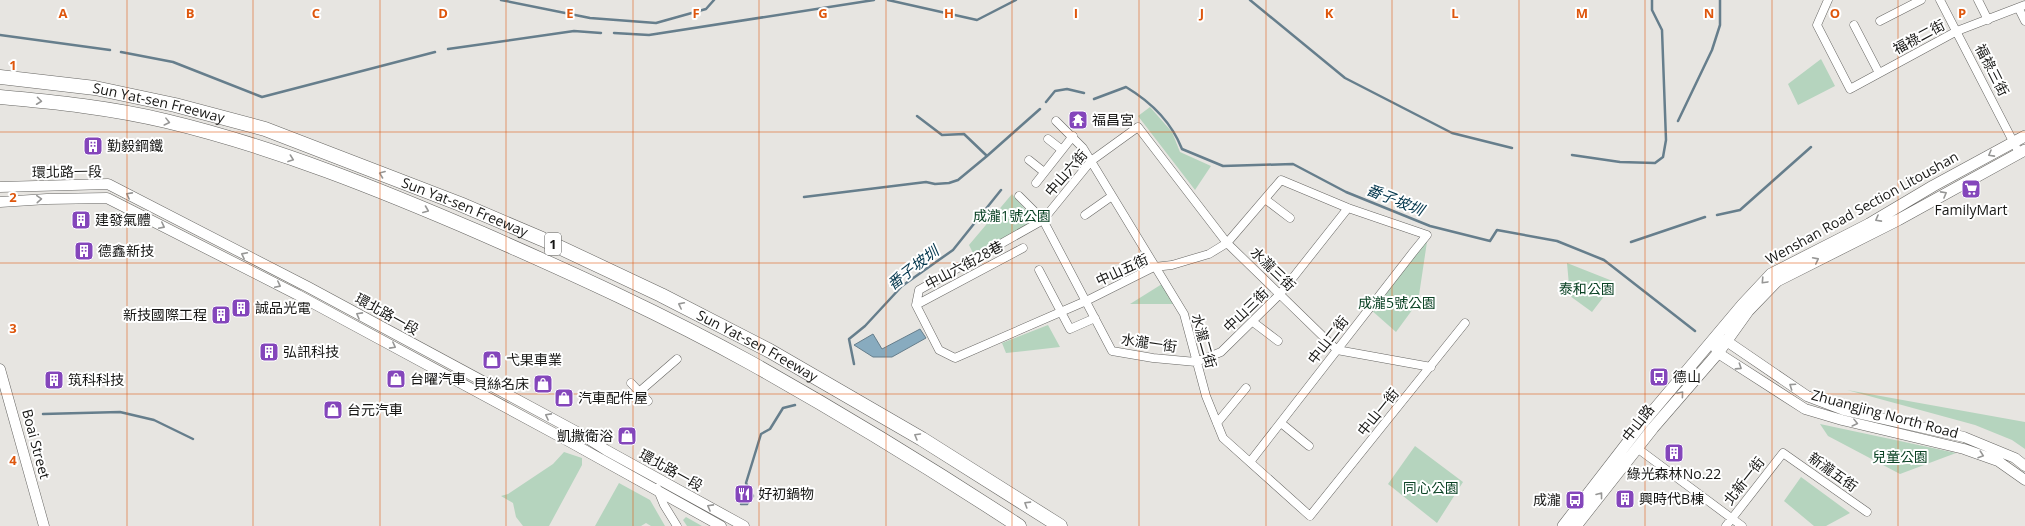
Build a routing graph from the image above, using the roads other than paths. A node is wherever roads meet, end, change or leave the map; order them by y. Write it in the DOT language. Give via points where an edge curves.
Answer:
graph roads {
  1 [pos="1828,0"];
  2 [pos="1921,0"];
  3 [pos="1940,0"];
  4 [pos="1978,0"];
  5 [pos="2021,5"];
  6 [pos="1880,20"];
  7 [pos="1988,20"];
  8 [pos="2025,22"];
  9 [pos="1854,25"];
  10 [pos="1957,31"];
  11 [pos="1879,73"];
  12 [pos="0,77"];
  13 [pos="0,97"];
  14 [pos="1056,120"];
  15 [pos="1138,127"];
  16 [pos="1073,136"];
  17 [pos="2025,136"];
  18 [pos="1048,138"];
  19 [pos="2014,142"];
  20 [pos="1062,150"];
  21 [pos="2022,151"];
  22 [pos="1029,160"];
  23 [pos="1091,161"];
  24 [pos="1044,172"];
  25 [pos="1036,183"];
  26 [pos="0,187"];
  27 [pos="1019,196"];
  28 [pos="1112,196"];
  29 [pos="1265,199"];
  30 [pos="0,202"];
  31 [pos="1348,208"];
  32 [pos="1085,215"];
  33 [pos="1290,218"];
  34 [pos="1043,220"];
  35 [pos="1227,243"];
  36 [pos="1023,248"];
  37 [pos="1154,267"];
  38 [pos="1038,270"];
  39 [pos="1280,294"];
  40 [pos="1086,301"];
  41 [pos="916,305"];
  42 [pos="1061,312"];
  43 [pos="1095,318"];
  44 [pos="1253,322"];
  45 [pos="1465,323"];
  46 [pos="1725,340"];
  47 [pos="1278,341"];
  48 [pos="1712,341"];
  49 [pos="1337,350"];
  50 [pos="1718,352"];
  51 [pos="677,359"];
  52 [pos="1196,362"];
  53 [pos="1431,367"];
  54 [pos="0,369"];
  55 [pos="630,383"];
  56 [pos="1246,388"];
  57 [pos="639,392"];
  58 [pos="648,401"];
  59 [pos="1281,422"];
  60 [pos="1217,423"];
  61 [pos="1309,446"];
  62 [pos="1637,448"];
  63 [pos="1783,453"];
  64 [pos="1250,462"];
  65 [pos="2025,466"];
  66 [pos="658,479"];
  67 [pos="2025,480"];
  68 [pos="657,491"];
  69 [pos="1867,512"];
  70 [pos="1310,516"];
  71 [pos="1731,518"];
  72 [pos="44,526"];
  73 [pos="677,526"];
  74 [pos="721,526"];
  75 [pos="744,526"];
  76 [pos="1019,526"];
  77 [pos="1060,526"];
  78 [pos="1563,526"];
  79 [pos="1576,526"];
  80 [pos="1726,526"];
  81 [pos="1742,526"];
  1 -- 11 [label="street, 福祿二街" via="1817,25 1850,89"];
  2 -- 6 [label="street"];
  3 -- 10 [label="street, 福祿三街"];
  4 -- 7 [label="street"];
  5 -- 7 [label="street, 福祿二街"];
  5 -- 8 [label="street"];
  7 -- 10 [label="street, 福祿二街"];
  9 -- 11 [label="street"];
  10 -- 11 [label="street, 福祿二街"];
  10 -- 19 [label="street, 福祿三街"];
  77 -- 12 [label="highway, Sun Yat-sen Freeway / 1, one-way" via="922,439 770,350 542,238 265,129 175,105 95,88"];
  13 -- 76 [label="highway, Sun Yat-sen Freeway / 1, one-way" via="75,105 166,121 277,154 365,185 450,220 607,290 748,362 946,479"];
  14 -- 16 [label="street, 水瀧二街"];
  15 -- 23 [label="street, 中山六街"];
  15 -- 35 [label="street, 水瀧三街"];
  16 -- 20 [label="street"];
  16 -- 23 [label="street, 水瀧二街"];
  17 -- 19 [label="main road, Wenshan Road Section Litoushan"];
  18 -- 20 [label="street"];
  19 -- 21 [label="street, 福祿三街"];
  19 -- 48 [label="main road, Wenshan Road Section Litoushan, one-way" via="1869,224 1771,274"];
  20 -- 24 [label="street"];
  46 -- 21 [label="main road, Wenshan Road Section Litoushan, one-way" via="1777,281 1898,220"];
  22 -- 24 [label="street"];
  23 -- 28 [label="street, 水瀧二街"];
  23 -- 34 [label="street, 中山六街"];
  24 -- 25 [label="street"];
  66 -- 26 [label="street, 環北路一段, one-way" via="580,433 308,287 108,184"];
  27 -- 34 [label="street, 水瀧一街"];
  28 -- 32 [label="street"];
  28 -- 37 [label="street, 水瀧二街"];
  29 -- 31 [label="street, 中山五街" via="1281,180"];
  29 -- 33 [label="street"];
  29 -- 35 [label="street, 中山五街"];
  30 -- 68 [label="street, 環北路一段, one-way" via="107,198 298,295"];
  31 -- 39 [label="street, 中山三街"];
  31 -- 49 [label="street, 中山二街" via="1427,235"];
  34 -- 40 [label="street, 水瀧一街"];
  34 -- 41 [label="street, 中山六街" via="919,290"];
  35 -- 37 [label="street, 中山五街" via="1209,254 1172,265"];
  35 -- 39 [label="street, 水瀧三街"];
  36 -- 41 [label="street, 中山六街28巷"];
  37 -- 40 [label="street, 中山五街"];
  37 -- 52 [label="street, 水瀧二街" via="1184,314"];
  38 -- 42 [label="street"];
  39 -- 44 [label="street, 中山三街"];
  39 -- 49 [label="street, 水瀧三街"];
  40 -- 42 [label="street, 中山五街"];
  40 -- 43 [label="street, 水瀧一街"];
  41 -- 42 [label="street, 中山五街" via="939,350 955,358"];
  42 -- 43 [label="street" via="1070,330"];
  43 -- 52 [label="street, 水瀧一街" via="1112,351"];
  44 -- 47 [label="street"];
  44 -- 52 [label="street, 中山三街" via="1221,352"];
  45 -- 53 [label="street, 中山一街"];
  46 -- 48 [label="street"];
  46 -- 50 [label="main road, 中山路"];
  65 -- 46 [label="street, Zhuangjing North Road, one-way" via="2015,458 1964,437 1844,410 1807,396"];
  48 -- 50 [label="street, Zhuangjing North Road"];
  48 -- 78 [label="main road, 中山路" via="1641,425"];
  49 -- 53 [label="street"];
  49 -- 59 [label="street, 中山二街"];
  62 -- 50 [label="main road, 中山路, one-way"];
  50 -- 67 [label="street, Zhuangjing North Road, one-way" via="1805,409 1964,449 1998,461"];
  51 -- 57 [label="street"];
  52 -- 60 [label="street, 水瀧二街"];
  53 -- 70 [label="street, 中山一街"];
  54 -- 72 [label="street, Boai Street"];
  55 -- 57 [label="street"];
  56 -- 60 [label="street"];
  57 -- 58 [label="street"];
  59 -- 61 [label="street"];
  59 -- 64 [label="street, 中山二街"];
  60 -- 64 [label="street, 水瀧二街" via="1223,438"];
  62 -- 71 [label="street"];
  79 -- 62 [label="main road, 中山路, one-way"];
  63 -- 69 [label="street, 新瀧五街"];
  63 -- 71 [label="street, 北新一街"];
  64 -- 70 [label="street, 水瀧二街"];
  66 -- 68 [label="street"];
  75 -- 66 [label="street, 環北路一段, one-way"];
  68 -- 73 [label="street"];
  68 -- 74 [label="street, 環北路一段"];
  71 -- 80 [label="street, 北新一街"];
  71 -- 81 [label="street"];
}
